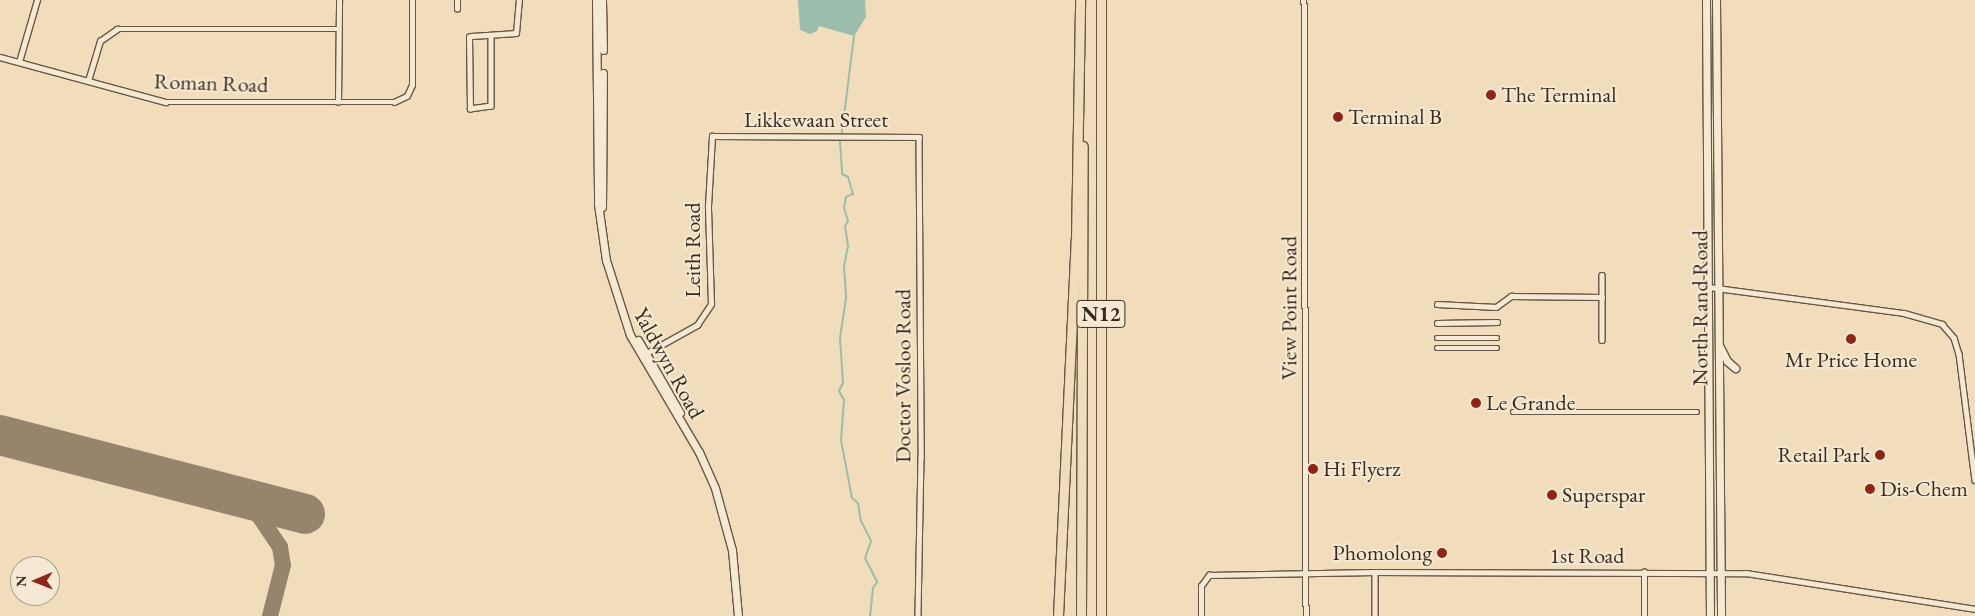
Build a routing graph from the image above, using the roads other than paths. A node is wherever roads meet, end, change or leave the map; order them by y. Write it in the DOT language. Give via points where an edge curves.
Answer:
graph roads {
  1 [pos="37,0"];
  2 [pos="339,0"];
  3 [pos="412,0"];
  4 [pos="457,0"];
  5 [pos="519,0"];
  6 [pos="596,0"];
  7 [pos="602,0"];
  8 [pos="1080,0"];
  9 [pos="1100,0"];
  10 [pos="1304,0"];
  11 [pos="1706,0"];
  12 [pos="1716,0"];
  13 [pos="457,9"];
  14 [pos="338,29"];
  15 [pos="491,35"];
  16 [pos="0,57"];
  17 [pos="19,62"];
  18 [pos="88,81"];
  19 [pos="338,102"];
  20 [pos="712,136"];
  21 [pos="919,137"];
  22 [pos="1717,192"];
  23 [pos="1708,196"];
  24 [pos="1602,275"];
  25 [pos="1708,287"];
  26 [pos="1718,287"];
  27 [pos="1602,297"];
  28 [pos="1437,304"];
  29 [pos="1497,322"];
  30 [pos="1437,323"];
  31 [pos="1437,338"];
  32 [pos="1497,338"];
  33 [pos="1602,340"];
  34 [pos="1718,342"];
  35 [pos="1438,348"];
  36 [pos="1497,348"];
  37 [pos="643,355"];
  38 [pos="1734,368"];
  39 [pos="1513,412"];
  40 [pos="1697,412"];
  41 [pos="1975,480"];
  42 [pos="1710,571"];
  43 [pos="1375,572"];
  44 [pos="1644,572"];
  45 [pos="1720,572"];
  46 [pos="1307,573"];
  47 [pos="1975,610"];
  48 [pos="1101,614"];
  49 [pos="740,616"];
  50 [pos="918,616"];
  51 [pos="1058,616"];
  52 [pos="1081,616"];
  53 [pos="1201,616"];
  54 [pos="1306,616"];
  55 [pos="1375,616"];
  56 [pos="1644,616"];
  57 [pos="1710,616"];
  58 [pos="1721,616"];
  1 -- 17 [label="street"];
  2 -- 14 [label="street"];
  3 -- 19 [label="street, Roman Road" via="412,80 407,96 399,102"];
  4 -- 13 [label="street"];
  5 -- 15 [label="street" via="519,28 514,34"];
  6 -- 37 [label="main road, Yaldwyn Road" via="600,224 621,314"];
  7 -- 37 [label="main road, Yaldwyn Road" via="604,225 620,296"];
  8 -- 51 [label="highway" via="1076,238"];
  8 -- 52 [label="highway, N12" via="1084,246"];
  9 -- 48 [label="highway, N12"];
  10 -- 46 [label="street, View Point Road"];
  11 -- 23 [label="main road, North Rand Road"];
  12 -- 22 [label="main road, North Rand Road"];
  14 -- 18 [label="street" via="117,29 100,41"];
  14 -- 19 [label="street"];
  15 -- 15 [label="street" via="491,106 470,109 468,38"];
  16 -- 17 [label="street, Roman Road"];
  17 -- 18 [label="street, Roman Road"];
  18 -- 19 [label="street, Roman Road" via="166,102"];
  20 -- 21 [label="street, Likkewaan Street"];
  20 -- 37 [label="street, Leith Road" via="708,206 711,304 697,325"];
  21 -- 50 [label="street, Doctor Vosloo Road" via="921,457"];
  22 -- 23 [label="main road"];
  22 -- 26 [label="main road, North Rand Road"];
  23 -- 25 [label="main road, North Rand Road"];
  24 -- 27 [label="street"];
  25 -- 26 [label="street"];
  25 -- 42 [label="main road, North Rand Road"];
  26 -- 34 [label="main road, North Rand Road"];
  26 -- 41 [label="street" via="1904,313 1942,324 1954,338 1959,354"];
  27 -- 28 [label="street" via="1510,296 1496,307"];
  27 -- 33 [label="street"];
  29 -- 30 [label="street"];
  31 -- 32 [label="street"];
  34 -- 38 [label="main road" via="1727,362"];
  34 -- 45 [label="main road, North Rand Road"];
  35 -- 36 [label="street"];
  37 -- 49 [label="main road, Yaldwyn Road" via="697,442 717,485 736,550"];
  39 -- 40 [label="street"];
  42 -- 44 [label="street, 1st Road"];
  42 -- 45 [label="street, 1st Road"];
  42 -- 57 [label="main road, North Rand Road"];
  43 -- 44 [label="street, 1st Road"];
  43 -- 46 [label="street, 1st Road"];
  43 -- 55 [label="street"];
  44 -- 56 [label="street"];
  45 -- 47 [label="street, 1st Road" via="1794,580"];
  45 -- 58 [label="main road, North Rand Road"];
  46 -- 53 [label="street, 1st Road" via="1209,575 1201,586"];
  46 -- 54 [label="street, View Point Road"];
}
